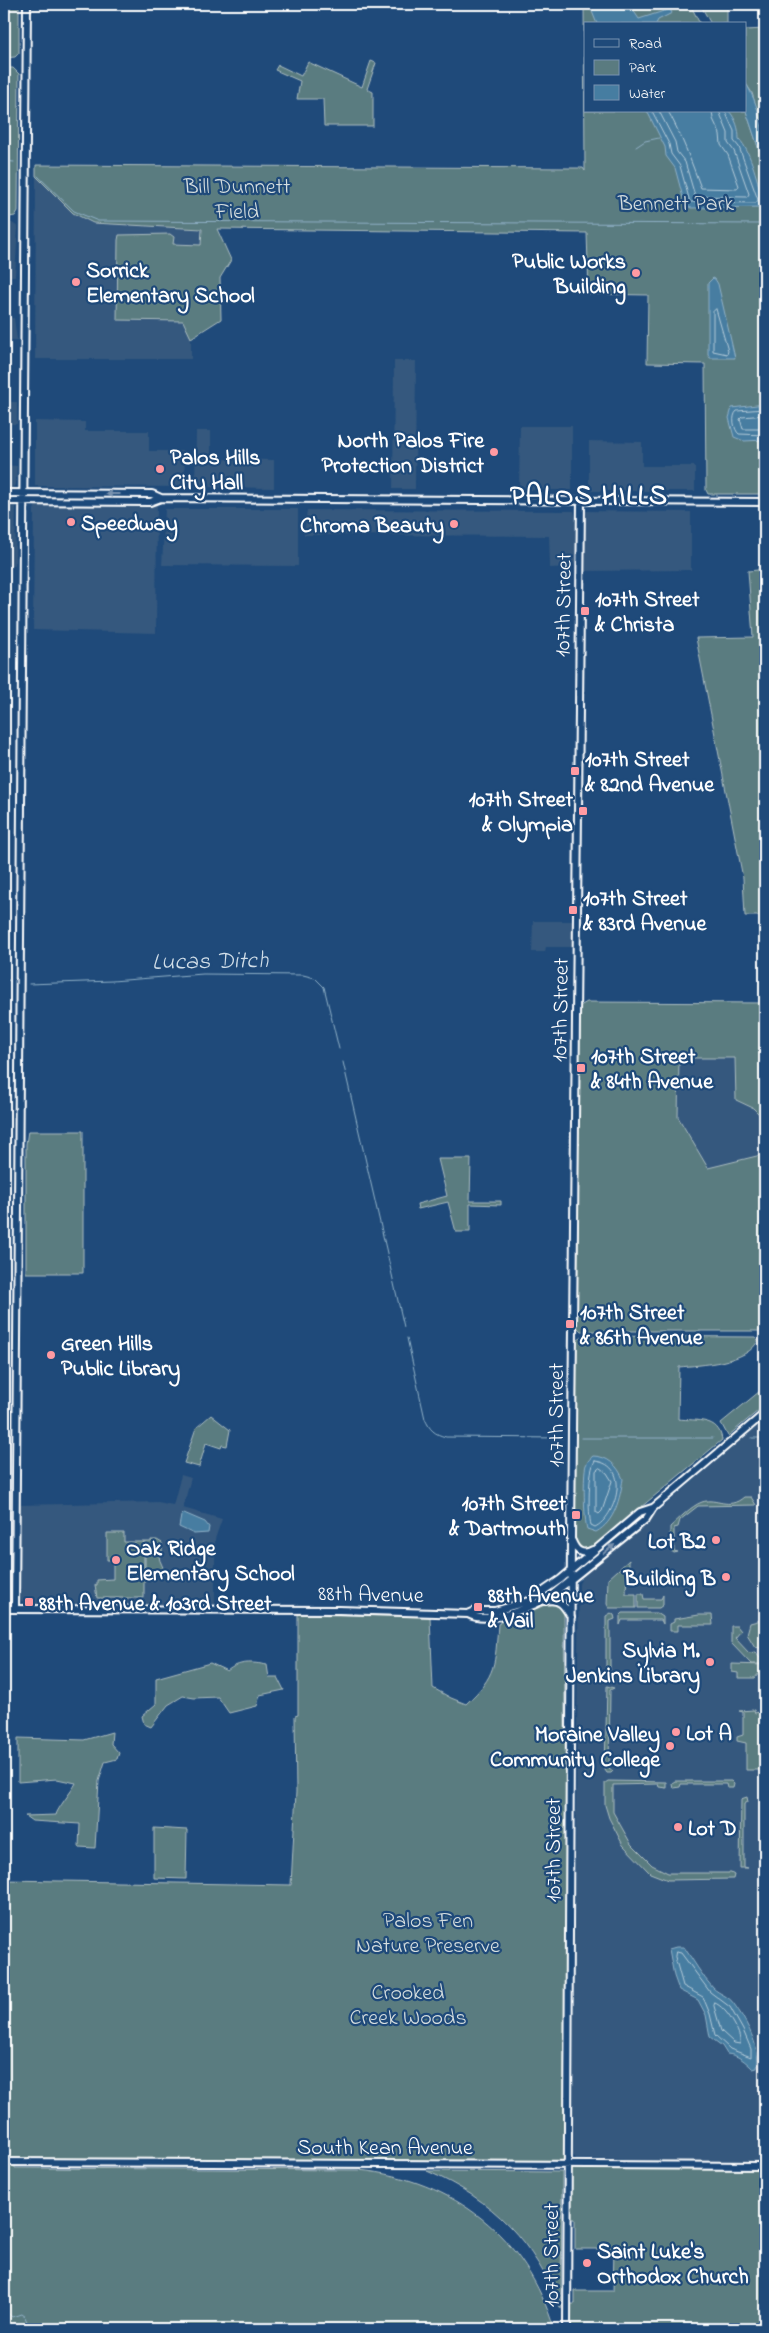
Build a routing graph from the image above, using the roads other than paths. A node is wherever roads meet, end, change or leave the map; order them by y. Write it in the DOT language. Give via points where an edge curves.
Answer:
graph roads {
  1 [pos="27,4"];
  2 [pos="4,493"];
  3 [pos="22,493"];
  4 [pos="161,498"];
  5 [pos="4,502"];
  6 [pos="22,502"];
  7 [pos="581,502"];
  8 [pos="765,502"];
  9 [pos="765,1413"];
  10 [pos="653,1508"];
  11 [pos="571,1535"];
  12 [pos="599,1548"];
  13 [pos="570,1572"];
  14 [pos="571,1580"];
  15 [pos="544,1601"];
  16 [pos="4,1609"];
  17 [pos="15,1609"];
  18 [pos="468,1614"];
  19 [pos="571,1619"];
  20 [pos="4,2162"];
  21 [pos="568,2165"];
  22 [pos="765,2166"];
  23 [pos="567,2329"];
  1 -- 3 [label="street"];
  2 -- 3 [label="street"];
  4 -- 3 [label="street, one-way" via="152,494"];
  3 -- 6 [label="street"];
  4 -- 6 [label="street" via="150,502"];
  4 -- 7 [label="street"];
  5 -- 6 [label="street"];
  6 -- 17 [label="street"];
  7 -- 8 [label="street"];
  7 -- 11 [label="street, 107th Street"];
  9 -- 10 [label="street"];
  10 -- 12 [label="street, 88th Avenue" via="640,1512"];
  14 -- 10 [label="street, 88th Avenue, one-way" via="646,1519"];
  11 -- 12 [label="street" via="574,1547 580,1552"];
  11 -- 13 [label="street, 107th Street"];
  12 -- 13 [label="street, 88th Avenue"];
  13 -- 14 [label="street, 107th Street"];
  13 -- 18 [label="street, 88th Avenue" via="529,1601 495,1611"];
  14 -- 15 [label="street, 88th Avenue"];
  14 -- 19 [label="street, 107th Street"];
  15 -- 18 [label="street, 88th Avenue" via="495,1617 474,1618"];
  15 -- 19 [label="street" via="560,1602"];
  16 -- 17 [label="street, 88th Avenue"];
  17 -- 18 [label="street, 88th Avenue" via="338,1610"];
  19 -- 21 [label="street, 107th Street"];
  20 -- 21 [label="street, South Kean Avenue"];
  21 -- 22 [label="street, South Kean Avenue"];
  21 -- 23 [label="street, 107th Street"];
}
